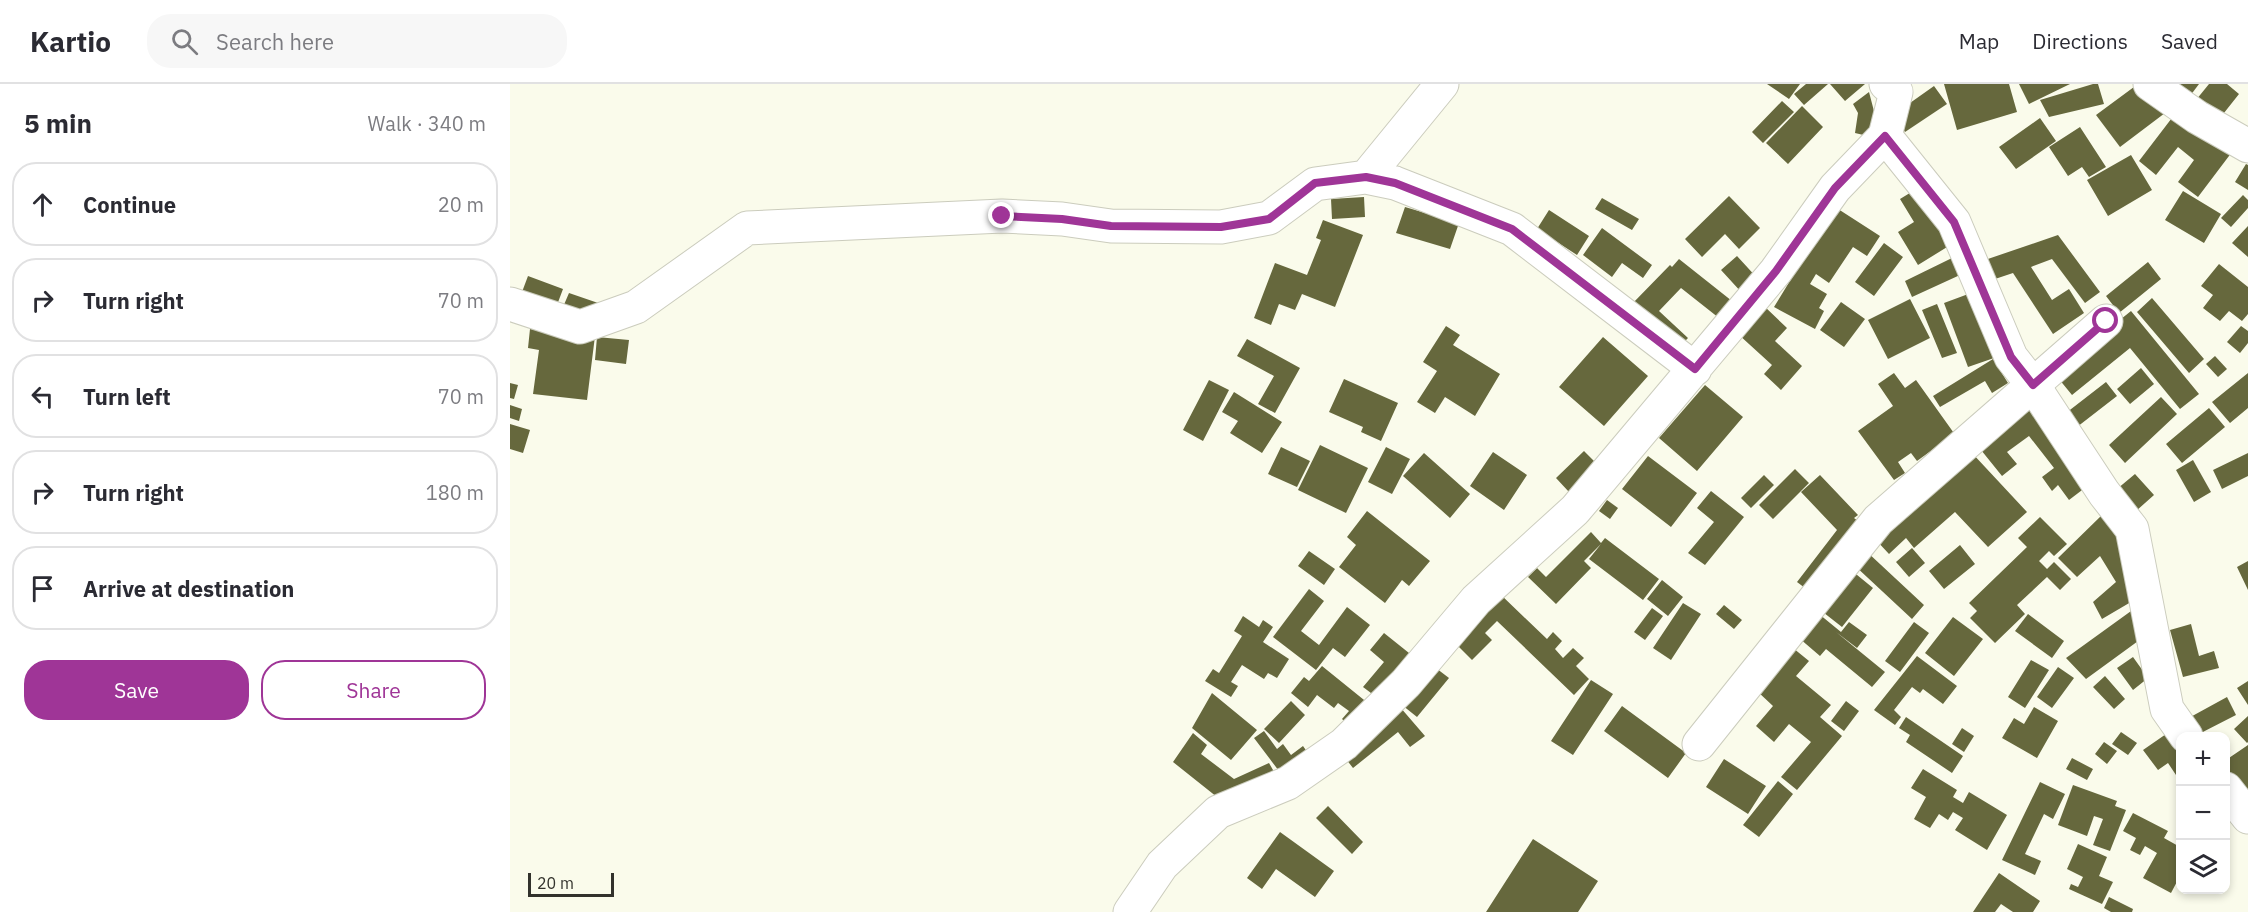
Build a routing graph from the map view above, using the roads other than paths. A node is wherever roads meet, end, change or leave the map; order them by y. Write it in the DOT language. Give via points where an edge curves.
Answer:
graph roads {
  1 [pos="1442,84"];
  2 [pos="2150,84"];
  3 [pos="1897,87"];
  4 [pos="1885,136"];
  5 [pos="2248,146"];
  6 [pos="1366,177"];
  7 [pos="510,304"];
  8 [pos="2106,321"];
  9 [pos="1695,369"];
  10 [pos="2033,385"];
  11 [pos="2183,732"];
  12 [pos="1699,744"];
  13 [pos="2230,794"];
  14 [pos="2248,816"];
  15 [pos="1130,912"];
  1 -- 6 [label="street"];
  2 -- 5 [label="street"];
  3 -- 4 [label="street"];
  4 -- 9 [label="street" via="1835,188 1776,271"];
  4 -- 10 [label="street" via="1954,222 2011,357"];
  6 -- 7 [label="street" via="1315,183 1269,219 1221,227 1111,226 1002,216 747,228 636,307 580,327"];
  6 -- 9 [label="street" via="1395,183 1512,229"];
  8 -- 10 [label="street"];
  9 -- 15 [label="street" via="1575,510 1476,600 1406,683 1344,744 1288,783 1218,812 1162,865"];
  10 -- 11 [label="street" via="2132,529 2167,709"];
  10 -- 12 [label="street" via="1878,520"];
  13 -- 14 [label="street"];
}
